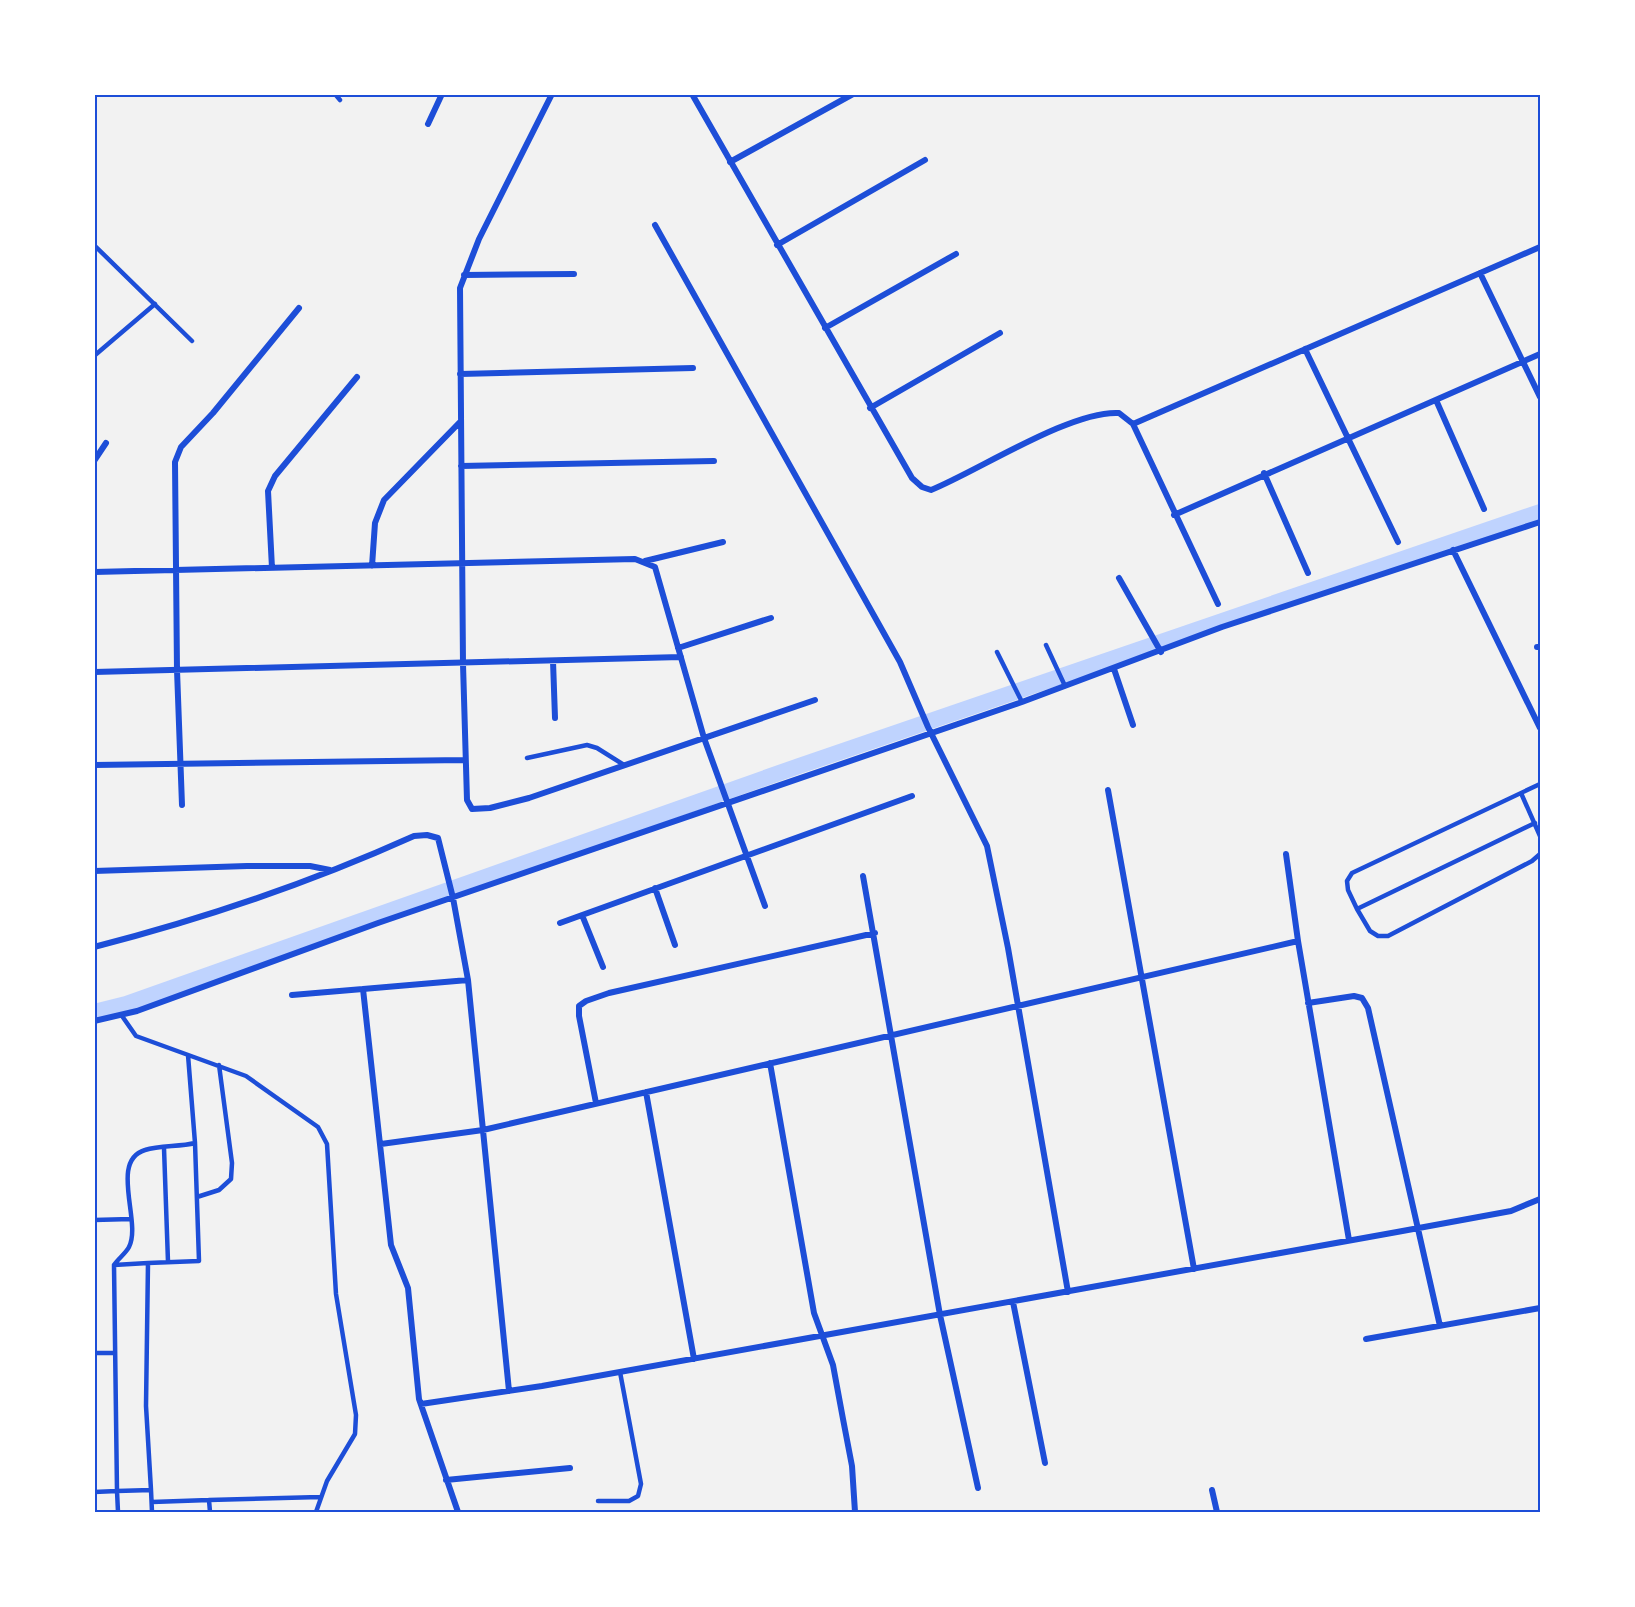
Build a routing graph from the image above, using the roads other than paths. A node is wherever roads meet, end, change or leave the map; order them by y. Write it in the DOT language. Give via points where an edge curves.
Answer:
graph roads {
  1 [pos="335,94"];
  2 [pos="442,94"];
  3 [pos="552,94"];
  4 [pos="692,94"];
  5 [pos="853,94"];
  6 [pos="340,100"];
  7 [pos="428,124"];
  8 [pos="925,160"];
  9 [pos="730,162"];
  10 [pos="655,225"];
  11 [pos="94,245"];
  12 [pos="777,245"];
  13 [pos="1540,246"];
  14 [pos="956,254"];
  15 [pos="1480,273"];
  16 [pos="574,274"];
  17 [pos="464,275"];
  18 [pos="155,304"];
  19 [pos="299,308"];
  20 [pos="825,328"];
  21 [pos="1000,333"];
  22 [pos="192,341"];
  23 [pos="1305,349"];
  24 [pos="1540,354"];
  25 [pos="94,356"];
  26 [pos="1524,361"];
  27 [pos="693,368"];
  28 [pos="460,374"];
  29 [pos="357,376"];
  30 [pos="1540,397"];
  31 [pos="1436,400"];
  32 [pos="870,408"];
  33 [pos="460,422"];
  34 [pos="1132,424"];
  35 [pos="1349,436"];
  36 [pos="106,443"];
  37 [pos="714,460"];
  38 [pos="94,461"];
  39 [pos="461,466"];
  40 [pos="1264,473"];
  41 [pos="1484,509"];
  42 [pos="1174,515"];
  43 [pos="1540,522"];
  44 [pos="723,542"];
  45 [pos="1398,542"];
  46 [pos="1453,550"];
  47 [pos="645,561"];
  48 [pos="462,564"];
  49 [pos="372,566"];
  50 [pos="272,568"];
  51 [pos="177,570"];
  52 [pos="94,572"];
  53 [pos="1308,573"];
  54 [pos="1119,578"];
  55 [pos="1218,604"];
  56 [pos="771,618"];
  57 [pos="1046,645"];
  58 [pos="678,648"];
  59 [pos="1159,649"];
  60 [pos="997,652"];
  61 [pos="681,657"];
  62 [pos="553,661"];
  63 [pos="463,664"];
  64 [pos="1114,669"];
  65 [pos="177,670"];
  66 [pos="94,672"];
  67 [pos="1063,683"];
  68 [pos="1021,699"];
  69 [pos="815,700"];
  70 [pos="555,718"];
  71 [pos="1133,725"];
  72 [pos="1540,728"];
  73 [pos="930,730"];
  74 [pos="704,738"];
  75 [pos="527,758"];
  76 [pos="464,760"];
  77 [pos="179,764"];
  78 [pos="94,765"];
  79 [pos="624,765"];
  80 [pos="1540,786"];
  81 [pos="1108,790"];
  82 [pos="1521,793"];
  83 [pos="912,796"];
  84 [pos="726,802"];
  85 [pos="182,805"];
  86 [pos="1535,823"];
  87 [pos="1540,836"];
  88 [pos="746,854"];
  89 [pos="1286,854"];
  90 [pos="1540,854"];
  91 [pos="330,870"];
  92 [pos="94,871"];
  93 [pos="863,876"];
  94 [pos="655,888"];
  95 [pos="453,894"];
  96 [pos="765,906"];
  97 [pos="1357,909"];
  98 [pos="582,915"];
  99 [pos="560,923"];
  100 [pos="875,933"];
  101 [pos="1298,941"];
  102 [pos="675,945"];
  103 [pos="94,947"];
  104 [pos="603,967"];
  105 [pos="1141,976"];
  106 [pos="468,980"];
  107 [pos="363,990"];
  108 [pos="292,995"];
  109 [pos="1308,1004"];
  110 [pos="1018,1005"];
  111 [pos="122,1016"];
  112 [pos="94,1021"];
  113 [pos="892,1034"];
  114 [pos="188,1055"];
  115 [pos="770,1063"];
  116 [pos="219,1065"];
  117 [pos="646,1092"];
  118 [pos="596,1103"];
  119 [pos="483,1130"];
  120 [pos="195,1143"];
  121 [pos="381,1144"];
  122 [pos="164,1148"];
  123 [pos="197,1197"];
  124 [pos="1540,1199"];
  125 [pos="131,1219"];
  126 [pos="94,1220"];
  127 [pos="1418,1228"];
  128 [pos="1349,1240"];
  129 [pos="168,1262"];
  130 [pos="148,1263"];
  131 [pos="114,1265"];
  132 [pos="1194,1269"];
  133 [pos="1068,1292"];
  134 [pos="1013,1302"];
  135 [pos="1540,1308"];
  136 [pos="940,1315"];
  137 [pos="1440,1326"];
  138 [pos="822,1335"];
  139 [pos="1366,1339"];
  140 [pos="94,1353"];
  141 [pos="115,1353"];
  142 [pos="694,1359"];
  143 [pos="620,1372"];
  144 [pos="509,1391"];
  145 [pos="421,1404"];
  146 [pos="1045,1463"];
  147 [pos="570,1468"];
  148 [pos="446,1479"];
  149 [pos="978,1488"];
  150 [pos="151,1490"];
  151 [pos="1212,1490"];
  152 [pos="117,1491"];
  153 [pos="94,1492"];
  154 [pos="320,1497"];
  155 [pos="209,1500"];
  156 [pos="598,1501"];
  157 [pos="152,1502"];
  158 [pos="118,1512"];
  159 [pos="152,1512"];
  160 [pos="210,1512"];
  161 [pos="316,1512"];
  162 [pos="458,1512"];
  163 [pos="855,1512"];
  164 [pos="1217,1512"];
  1 -- 6 [label="lane"];
  2 -- 7 [label="street"];
  3 -- 17 [label="street"];
  4 -- 9 [label="street"];
  5 -- 9 [label="street"];
  8 -- 12 [label="street"];
  9 -- 12 [label="street"];
  10 -- 73 [label="street" via="852,573 900,662"];
  11 -- 18 [label="lane"];
  12 -- 20 [label="street"];
  13 -- 15 [label="street"];
  14 -- 20 [label="street"];
  15 -- 23 [label="street"];
  15 -- 26 [label="street"];
  16 -- 17 [label="street"];
  17 -- 28 [label="street" via="459,307"];
  18 -- 22 [label="lane"];
  18 -- 25 [label="lane"];
  19 -- 51 [label="street" via="181,447 175,462"];
  20 -- 32 [label="street"];
  21 -- 32 [label="street"];
  23 -- 34 [label="street"];
  23 -- 35 [label="street"];
  24 -- 26 [label="street"];
  26 -- 30 [label="street"];
  26 -- 31 [label="street"];
  27 -- 28 [label="street"];
  28 -- 33 [label="street"];
  29 -- 50 [label="street" via="275,476 268,491"];
  31 -- 35 [label="street"];
  31 -- 41 [label="street"];
  32 -- 34 [label="street" via="912,478 931,490 1095,416 1119,413"];
  33 -- 39 [label="street"];
  33 -- 49 [label="street" via="384,500 375,523"];
  34 -- 42 [label="street"];
  35 -- 40 [label="street"];
  35 -- 45 [label="street"];
  36 -- 38 [label="street"];
  37 -- 39 [label="street"];
  39 -- 48 [label="street"];
  40 -- 42 [label="street"];
  40 -- 53 [label="street"];
  42 -- 55 [label="street"];
  43 -- 46 [label="street"];
  44 -- 47 [label="street"];
  46 -- 59 [label="street"];
  46 -- 72 [label="street"];
  47 -- 48 [label="street"];
  47 -- 58 [label="street" via="655,567"];
  48 -- 49 [label="street"];
  48 -- 63 [label="street"];
  49 -- 50 [label="street"];
  50 -- 51 [label="street"];
  51 -- 52 [label="street"];
  51 -- 65 [label="street"];
  54 -- 59 [label="street"];
  56 -- 58 [label="street"];
  57 -- 67 [label="lane"];
  58 -- 61 [label="street"];
  59 -- 64 [label="street"];
  60 -- 68 [label="lane"];
  61 -- 62 [label="street"];
  61 -- 74 [label="street"];
  62 -- 63 [label="street"];
  62 -- 70 [label="street"];
  63 -- 65 [label="street"];
  63 -- 76 [label="street"];
  64 -- 67 [label="street"];
  64 -- 71 [label="street"];
  65 -- 66 [label="street"];
  65 -- 77 [label="street"];
  67 -- 68 [label="street"];
  68 -- 73 [label="street"];
  69 -- 74 [label="street"];
  73 -- 84 [label="street"];
  73 -- 110 [label="street" via="987,846"];
  74 -- 79 [label="street"];
  74 -- 84 [label="street"];
  75 -- 79 [label="lane" via="587,745"];
  76 -- 77 [label="street"];
  76 -- 79 [label="street" via="467,800 472,808 490,808 529,798"];
  77 -- 78 [label="street"];
  77 -- 85 [label="street"];
  80 -- 82 [label="lane"];
  81 -- 105 [label="street"];
  82 -- 86 [label="lane"];
  82 -- 97 [label="lane" via="1352,873 1347,881 1348,890"];
  83 -- 88 [label="street"];
  84 -- 88 [label="street"];
  84 -- 95 [label="street"];
  86 -- 87 [label="lane"];
  86 -- 97 [label="lane"];
  88 -- 94 [label="street"];
  88 -- 96 [label="street"];
  89 -- 101 [label="street"];
  90 -- 97 [label="lane" via="1388,936 1370,931"];
  91 -- 92 [label="street" via="310,866 247,866"];
  91 -- 95 [label="street" via="414,836 427,835 438,838"];
  91 -- 103 [label="street" via="167,927"];
  93 -- 100 [label="street"];
  94 -- 98 [label="street"];
  94 -- 102 [label="street"];
  95 -- 106 [label="street"];
  95 -- 111 [label="street"];
  98 -- 99 [label="street"];
  98 -- 104 [label="street"];
  100 -- 113 [label="street"];
  100 -- 118 [label="street" via="586,1000 579,1006 579,1016"];
  101 -- 105 [label="street"];
  101 -- 109 [label="street"];
  105 -- 110 [label="street"];
  105 -- 132 [label="street"];
  106 -- 107 [label="street"];
  106 -- 119 [label="street"];
  107 -- 108 [label="street"];
  107 -- 121 [label="street"];
  109 -- 127 [label="street" via="1354,996 1362,998 1368,1008"];
  109 -- 128 [label="street"];
  110 -- 113 [label="street"];
  110 -- 133 [label="street"];
  111 -- 112 [label="street"];
  111 -- 114 [label="lane" via="136,1036"];
  113 -- 115 [label="street"];
  113 -- 136 [label="street"];
  114 -- 116 [label="lane"];
  114 -- 120 [label="lane"];
  115 -- 117 [label="street"];
  115 -- 138 [label="street" via="814,1313"];
  116 -- 123 [label="lane" via="231,1179 219,1190"];
  116 -- 154 [label="lane" via="246,1076 318,1127 327,1144 336,1294 356,1415 355,1434"];
  117 -- 118 [label="street"];
  117 -- 142 [label="street"];
  118 -- 119 [label="street"];
  119 -- 121 [label="street"];
  119 -- 144 [label="street"];
  120 -- 122 [label="lane"];
  120 -- 123 [label="lane"];
  121 -- 145 [label="street" via="389,1236 408,1288 414,1371"];
  122 -- 125 [label="lane" via="144,1150 131,1159 127,1175"];
  122 -- 129 [label="lane"];
  123 -- 129 [label="lane" via="200,1261"];
  124 -- 127 [label="street" via="1511,1211"];
  125 -- 126 [label="lane"];
  125 -- 131 [label="lane" via="129,1248"];
  127 -- 128 [label="street"];
  127 -- 137 [label="street"];
  128 -- 132 [label="street"];
  129 -- 130 [label="lane"];
  130 -- 131 [label="lane"];
  130 -- 150 [label="lane" via="146,1406"];
  131 -- 141 [label="lane"];
  132 -- 133 [label="street"];
  133 -- 134 [label="street"];
  134 -- 136 [label="street"];
  134 -- 146 [label="street"];
  135 -- 137 [label="street"];
  136 -- 138 [label="street"];
  136 -- 149 [label="street"];
  137 -- 139 [label="street"];
  138 -- 142 [label="street"];
  138 -- 163 [label="street" via="833,1365 852,1466"];
  140 -- 141 [label="lane"];
  141 -- 152 [label="lane"];
  142 -- 143 [label="street"];
  143 -- 144 [label="street"];
  143 -- 156 [label="lane" via="641,1484 638,1496 628,1501"];
  144 -- 145 [label="street"];
  145 -- 148 [label="street"];
  147 -- 148 [label="street"];
  148 -- 162 [label="street"];
  150 -- 152 [label="lane"];
  150 -- 157 [label="lane"];
  151 -- 164 [label="street"];
  152 -- 153 [label="lane"];
  152 -- 158 [label="lane"];
  154 -- 155 [label="lane"];
  154 -- 161 [label="lane"];
  155 -- 157 [label="lane"];
  155 -- 160 [label="lane"];
  157 -- 159 [label="lane"];
}
